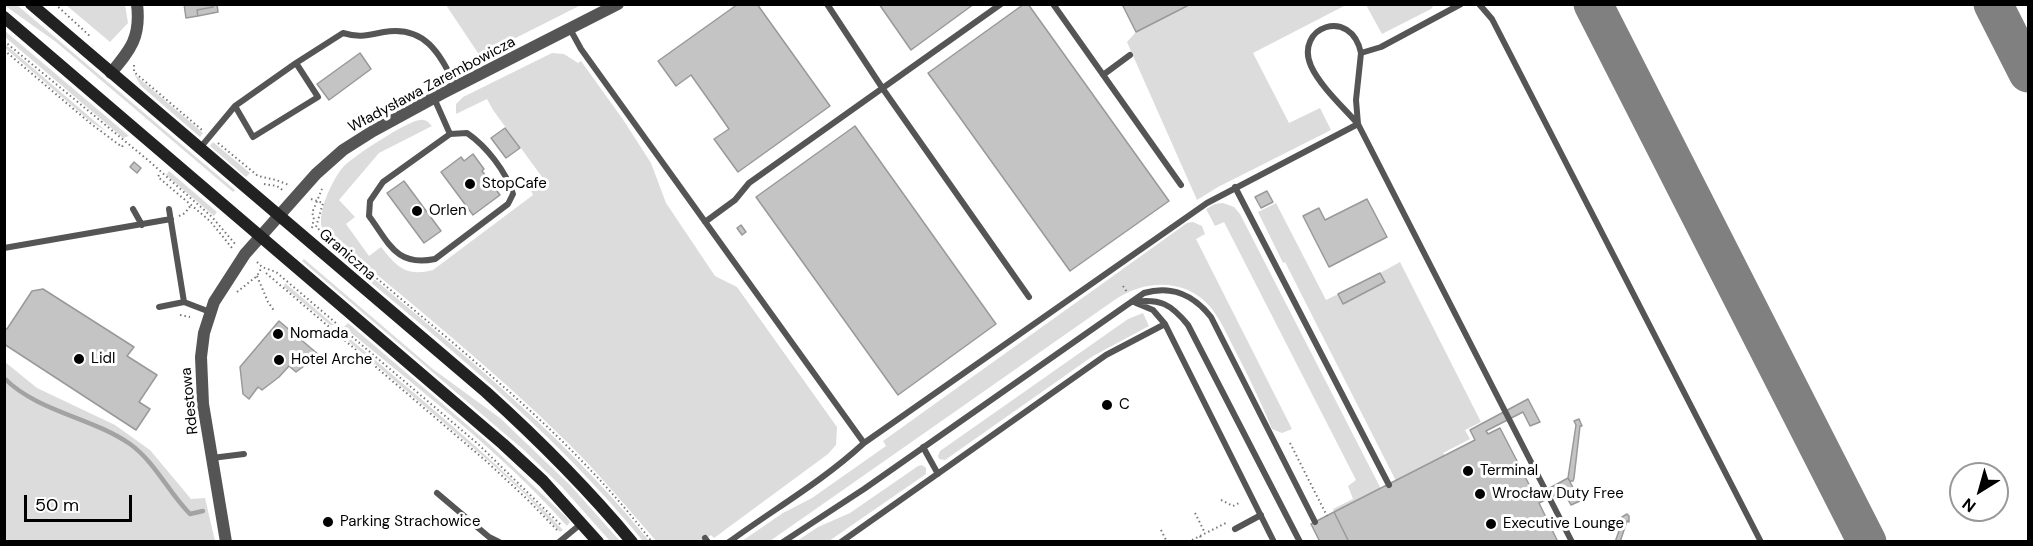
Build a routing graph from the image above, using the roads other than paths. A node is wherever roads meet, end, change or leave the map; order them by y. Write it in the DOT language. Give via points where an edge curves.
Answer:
graph roads {
  1 [pos="31,4"];
  2 [pos="138,4"];
  3 [pos="618,4"];
  4 [pos="827,4"];
  5 [pos="1001,4"];
  6 [pos="1053,4"];
  7 [pos="1461,4"];
  8 [pos="1479,4"];
  9 [pos="1453,6"];
  10 [pos="4,17"];
  11 [pos="570,29"];
  12 [pos="1361,52"];
  13 [pos="1130,55"];
  14 [pos="296,63"];
  15 [pos="111,73"];
  16 [pos="1103,75"];
  17 [pos="456,87"];
  18 [pos="883,88"];
  19 [pos="434,98"];
  20 [pos="235,106"];
  21 [pos="1358,124"];
  22 [pos="450,134"];
  23 [pos="200,148"];
  24 [pos="1181,186"];
  25 [pos="1235,187"];
  26 [pos="133,209"];
  27 [pos="169,209"];
  28 [pos="278,216"];
  29 [pos="174,218"];
  30 [pos="705,222"];
  31 [pos="142,225"];
  32 [pos="260,236"];
  33 [pos="4,248"];
  34 [pos="1029,297"];
  35 [pos="184,302"];
  36 [pos="1132,302"];
  37 [pos="159,307"];
  38 [pos="210,312"];
  39 [pos="1165,324"];
  40 [pos="864,443"];
  41 [pos="923,447"];
  42 [pos="244,454"];
  43 [pos="212,458"];
  44 [pos="938,474"];
  45 [pos="1389,484"];
  46 [pos="437,493"];
  47 [pos="1261,515"];
  48 [pos="1315,522"];
  49 [pos="582,523"];
  50 [pos="1235,529"];
  51 [pos="561,540"];
  52 [pos="226,542"];
  53 [pos="499,542"];
  54 [pos="598,542"];
  55 [pos="632,542"];
  56 [pos="729,542"];
  57 [pos="783,542"];
  58 [pos="841,542"];
  59 [pos="1274,542"];
  60 [pos="1300,542"];
  61 [pos="1572,542"];
  62 [pos="1761,542"];
  1 -- 15 [label="main road, Graniczna"];
  2 -- 15 [label="street" via="137,34 127,55"];
  3 -- 11 [label="street, Władysława Zarembowicza"];
  4 -- 18 [label="lane"];
  5 -- 18 [label="lane"];
  6 -- 16 [label="lane"];
  7 -- 9 [label="lane"];
  8 -- 62 [label="lane" via="1492,19"];
  9 -- 12 [label="lane" via="1381,47"];
  10 -- 32 [label="main road"];
  11 -- 17 [label="street, Władysława Zarembowicza"];
  11 -- 30 [label="lane" via="580,49"];
  12 -- 21 [label="lane"];
  12 -- 21 [label="lane" via="1354,35 1334,25 1316,32 1308,52 1318,76"];
  13 -- 16 [label="lane"];
  14 -- 17 [label="lane" via="343,33 357,37 404,32 432,46"];
  14 -- 20 [label="lane"];
  14 -- 20 [label="lane" via="318,97 253,137"];
  15 -- 23 [label="main road, Graniczna"];
  16 -- 24 [label="lane"];
  17 -- 19 [label="street, Władysława Zarembowicza"];
  18 -- 30 [label="lane" via="749,183 735,200"];
  18 -- 34 [label="lane"];
  19 -- 22 [label="lane"];
  19 -- 28 [label="street, Władysława Zarembowicza" via="343,150"];
  20 -- 23 [label="lane"];
  21 -- 25 [label="lane"];
  21 -- 61 [label="lane"];
  22 -- 22 [label="lane" via="467,133 479,141 509,182 513,194 508,204 435,259 408,260 396,253 369,216 370,201 383,182"];
  23 -- 28 [label="main road, Graniczna"];
  25 -- 40 [label="lane"];
  25 -- 45 [label="lane"];
  26 -- 31 [label="lane"];
  27 -- 29 [label="lane"];
  28 -- 32 [label="street, Władysława Zarembowicza"];
  28 -- 55 [label="main road, Graniczna" via="519,422"];
  29 -- 31 [label="lane"];
  29 -- 35 [label="lane"];
  30 -- 40 [label="lane"];
  31 -- 33 [label="lane"];
  32 -- 38 [label="street, Rdestowa" via="225,282"];
  32 -- 49 [label="main road" via="503,444"];
  35 -- 37 [label="lane"];
  35 -- 38 [label="lane"];
  36 -- 39 [label="lane" via="1153,310"];
  36 -- 41 [label="lane"];
  36 -- 48 [label="lane" via="1144,293 1167,290 1188,297 1206,311"];
  36 -- 60 [label="lane" via="1158,301 1178,312 1188,325"];
  38 -- 43 [label="street, Rdestowa" via="200,371"];
  39 -- 44 [label="lane" via="1106,355"];
  39 -- 47 [label="lane"];
  40 -- 56 [label="lane" via="842,463"];
  41 -- 44 [label="lane"];
  41 -- 57 [label="lane"];
  42 -- 43 [label="lane"];
  43 -- 52 [label="street, Rdestowa"];
  44 -- 58 [label="lane"];
  46 -- 53 [label="lane"];
  47 -- 50 [label="lane"];
  47 -- 59 [label="lane"];
  49 -- 51 [label="lane"];
  49 -- 54 [label="main road"];
}
